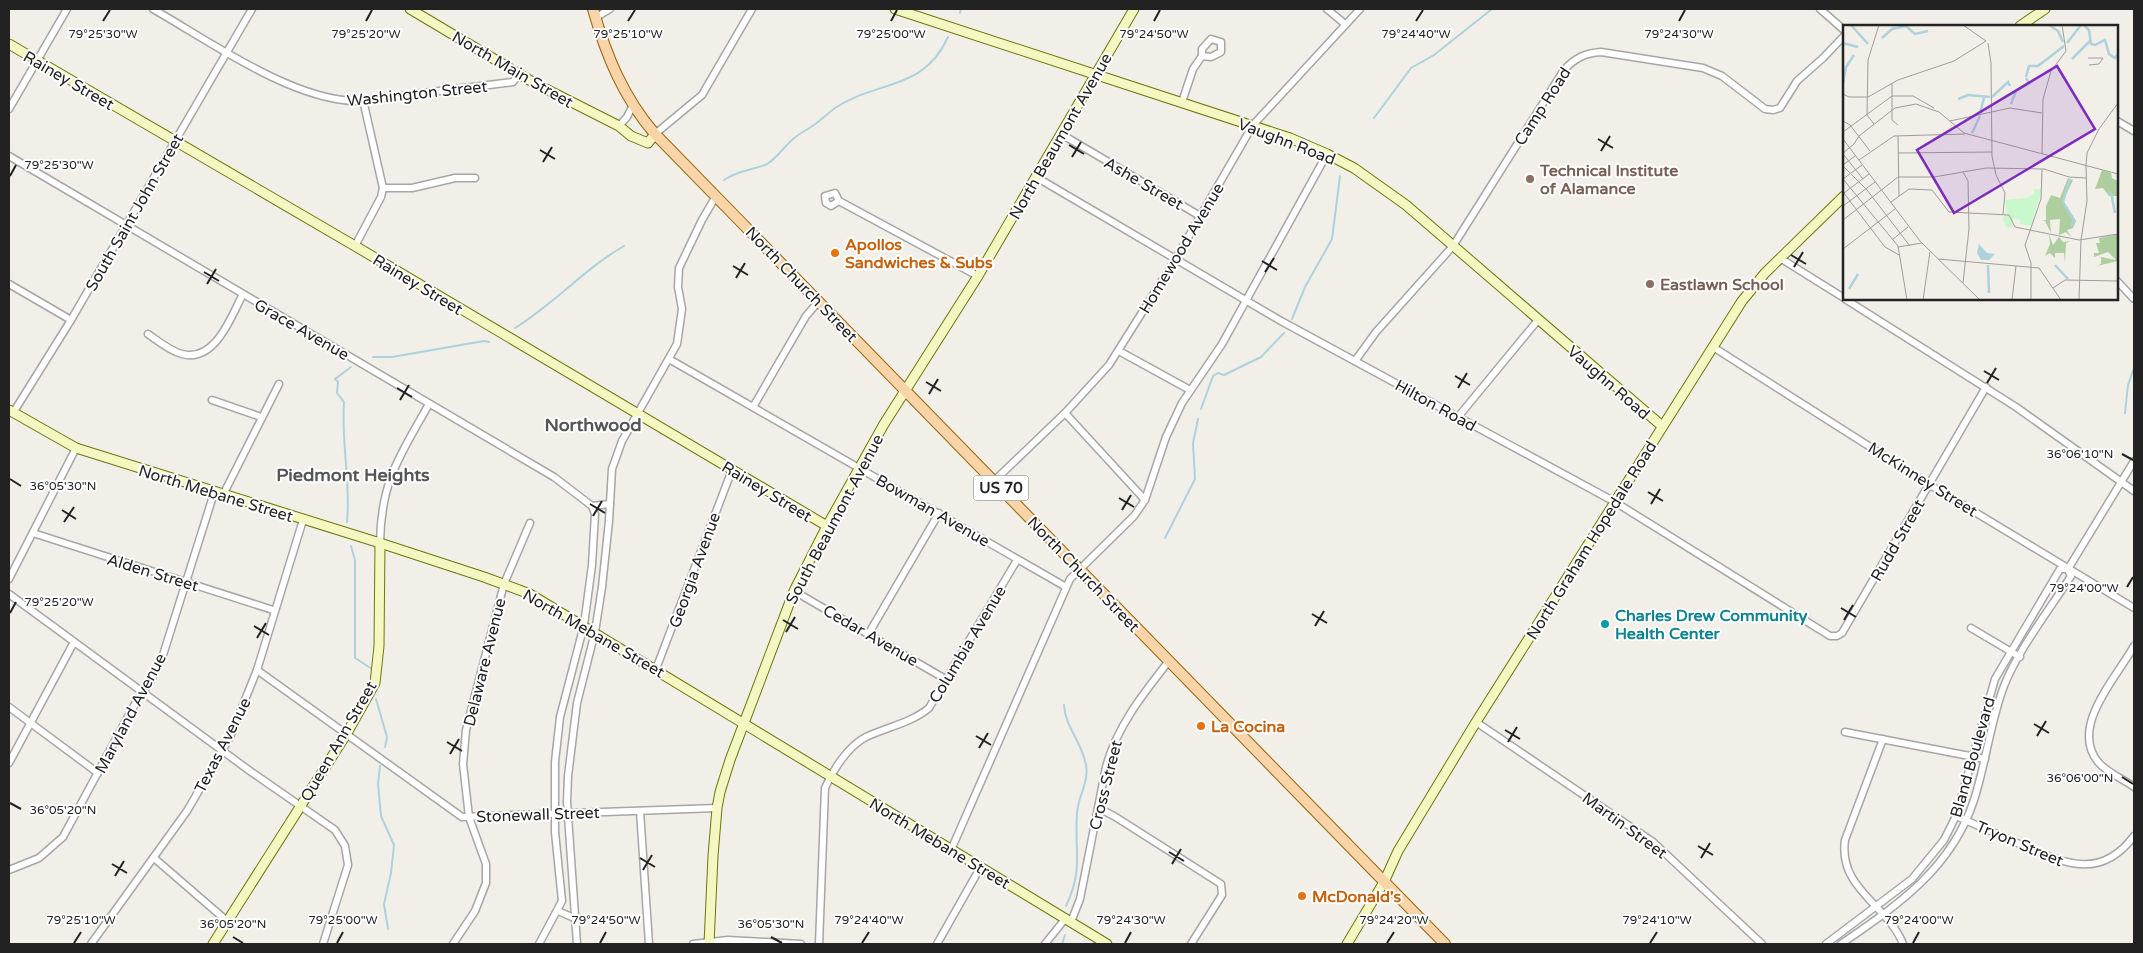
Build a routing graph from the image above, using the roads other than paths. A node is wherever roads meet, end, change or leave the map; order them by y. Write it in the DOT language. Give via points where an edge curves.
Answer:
graph roads {
  1 [pos="67,9"];
  2 [pos="153,9"];
  3 [pos="252,9"];
  4 [pos="410,9"];
  5 [pos="610,9"];
  6 [pos="752,9"];
  7 [pos="895,9"];
  8 [pos="1134,9"];
  9 [pos="1327,9"];
  10 [pos="1360,9"];
  11 [pos="1820,9"];
  12 [pos="2045,9"];
  13 [pos="594,13"];
  14 [pos="1345,24"];
  15 [pos="2025,25"];
  16 [pos="1843,29"];
  17 [pos="1843,37"];
  18 [pos="9,44"];
  19 [pos="227,51"];
  20 [pos="1202,56"];
  21 [pos="37,61"];
  22 [pos="519,74"];
  23 [pos="1096,74"];
  24 [pos="363,100"];
  25 [pos="1182,102"];
  26 [pos="632,105"];
  27 [pos="9,109"];
  28 [pos="2118,122"];
  29 [pos="618,126"];
  30 [pos="1253,126"];
  31 [pos="2134,131"];
  32 [pos="655,134"];
  33 [pos="1061,134"];
  34 [pos="175,142"];
  35 [pos="1327,154"];
  36 [pos="9,156"];
  37 [pos="1036,177"];
  38 [pos="475,178"];
  39 [pos="384,188"];
  40 [pos="716,196"];
  41 [pos="1843,197"];
  42 [pos="839,201"];
  43 [pos="1200,216"];
  44 [pos="126,226"];
  45 [pos="355,246"];
  46 [pos="1453,246"];
  47 [pos="1780,258"];
  48 [pos="1176,260"];
  49 [pos="978,276"];
  50 [pos="2118,282"];
  51 [pos="9,284"];
  52 [pos="243,294"];
  53 [pos="1843,298"];
  54 [pos="2134,299"];
  55 [pos="1847,300"];
  56 [pos="819,301"];
  57 [pos="1246,301"];
  58 [pos="71,320"];
  59 [pos="1538,320"];
  60 [pos="148,334"];
  61 [pos="1713,348"];
  62 [pos="1119,351"];
  63 [pos="669,359"];
  64 [pos="1355,361"];
  65 [pos="279,384"];
  66 [pos="1986,387"];
  67 [pos="905,389"];
  68 [pos="1190,390"];
  69 [pos="212,400"];
  70 [pos="429,404"];
  71 [pos="753,407"];
  72 [pos="11,411"];
  73 [pos="1065,413"];
  74 [pos="637,414"];
  75 [pos="261,416"];
  76 [pos="1458,417"];
  77 [pos="1662,426"];
  78 [pos="76,448"];
  79 [pos="2134,461"];
  80 [pos="860,468"];
  81 [pos="732,470"];
  82 [pos="994,481"];
  83 [pos="2122,482"];
  84 [pos="1930,485"];
  85 [pos="2134,491"];
  86 [pos="219,494"];
  87 [pos="1145,500"];
  88 [pos="1615,502"];
  89 [pos="610,504"];
  90 [pos="592,506"];
  91 [pos="939,513"];
  92 [pos="302,520"];
  93 [pos="530,523"];
  94 [pos="827,526"];
  95 [pos="33,533"];
  96 [pos="380,543"];
  97 [pos="1017,560"];
  98 [pos="1079,568"];
  99 [pos="2068,569"];
  100 [pos="9,579"];
  101 [pos="186,582"];
  102 [pos="504,584"];
  103 [pos="1066,587"];
  104 [pos="794,591"];
  105 [pos="9,594"];
  106 [pos="2134,608"];
  107 [pos="274,610"];
  108 [pos="584,625"];
  109 [pos="1971,628"];
  110 [pos="595,632"];
  111 [pos="869,634"];
  112 [pos="1834,637"];
  113 [pos="74,642"];
  114 [pos="2134,646"];
  115 [pos="2010,652"];
  116 [pos="2020,657"];
  117 [pos="1169,661"];
  118 [pos="257,670"];
  119 [pos="656,670"];
  120 [pos="947,680"];
  121 [pos="143,692"];
  122 [pos="9,708"];
  123 [pos="1476,722"];
  124 [pos="30,723"];
  125 [pos="744,724"];
  126 [pos="1845,732"];
  127 [pos="347,733"];
  128 [pos="1883,739"];
  129 [pos="222,750"];
  130 [pos="1974,757"];
  131 [pos="1985,759"];
  132 [pos="9,763"];
  133 [pos="98,773"];
  134 [pos="830,776"];
  135 [pos="2134,786"];
  136 [pos="300,806"];
  137 [pos="717,808"];
  138 [pos="1098,808"];
  139 [pos="640,811"];
  140 [pos="555,813"];
  141 [pos="568,813"];
  142 [pos="1956,816"];
  143 [pos="469,817"];
  144 [pos="1967,821"];
  145 [pos="2134,836"];
  146 [pos="951,850"];
  147 [pos="154,858"];
  148 [pos="980,868"];
  149 [pos="9,870"];
  150 [pos="1384,882"];
  151 [pos="1875,908"];
  152 [pos="558,911"];
  153 [pos="1883,916"];
  154 [pos="574,918"];
  155 [pos="227,921"];
  156 [pos="1068,921"];
  157 [pos="709,943"];
  158 [pos="92,944"];
  159 [pos="213,944"];
  160 [pos="323,944"];
  161 [pos="453,944"];
  162 [pos="539,944"];
  163 [pos="577,944"];
  164 [pos="648,944"];
  165 [pos="693,944"];
  166 [pos="801,944"];
  167 [pos="819,944"];
  168 [pos="936,944"];
  169 [pos="1046,944"];
  170 [pos="1107,944"];
  171 [pos="1192,944"];
  172 [pos="1346,944"];
  173 [pos="1445,944"];
  174 [pos="1762,944"];
  175 [pos="1826,944"];
  176 [pos="1842,944"];
  177 [pos="1903,944"];
  1 -- 21 [label="street"];
  2 -- 19 [label="street, Washington Street"];
  3 -- 19 [label="street, South Saint John Street"];
  4 -- 22 [label="street, North Main Street"];
  5 -- 13 [label="street"];
  6 -- 32 [label="street" via="702,95"];
  7 -- 23 [label="street, Vaughn Road"];
  8 -- 23 [label="street, North Beaumont Avenue"];
  9 -- 14 [label="street"];
  10 -- 14 [label="street, Homewood Avenue"];
  11 -- 16 [label="street"];
  12 -- 15 [label="street"];
  13 -- 26 [label="main road, North Church Street / US 70" via="605,51"];
  14 -- 30 [label="street, Homewood Avenue"];
  17 -- 46 [label="street, Camp Road" via="1797,81 1784,105 1774,110 1765,109 1722,76 1703,68 1601,52 1579,57 1564,70"];
  18 -- 21 [label="street, Rainey Street"];
  19 -- 24 [label="street, Washington Street" via="311,94 336,100"];
  19 -- 34 [label="street, South Saint John Street"];
  20 -- 25 [label="street" via="1193,69"];
  21 -- 27 [label="street"];
  21 -- 34 [label="street, Rainey Street"];
  22 -- 24 [label="street, Washington Street" via="513,82"];
  22 -- 29 [label="street, North Main Street"];
  23 -- 25 [label="street, Vaughn Road"];
  23 -- 33 [label="street, North Beaumont Avenue"];
  24 -- 39 [label="street"];
  25 -- 30 [label="street, Vaughn Road"];
  26 -- 29 [label="street"];
  26 -- 32 [label="main road, North Church Street / US 70"];
  28 -- 31 [label="street"];
  29 -- 32 [label="street, North Main Street" via="648,143"];
  30 -- 35 [label="street, Vaughn Road"];
  30 -- 43 [label="street, Homewood Avenue"];
  32 -- 40 [label="main road, North Church Street / US 70"];
  33 -- 37 [label="street, North Beaumont Avenue"];
  33 -- 43 [label="street, Ashe Street"];
  34 -- 44 [label="street, South Saint John Street"];
  34 -- 45 [label="street, Rainey Street"];
  35 -- 46 [label="street, Vaughn Road" via="1386,189"];
  35 -- 57 [label="street"];
  36 -- 44 [label="street, Grace Avenue"];
  37 -- 48 [label="street, Hilton Road"];
  37 -- 49 [label="street, North Beaumont Avenue"];
  38 -- 39 [label="street" via="456,178 412,188"];
  39 -- 45 [label="street"];
  40 -- 56 [label="main road, North Church Street / US 70"];
  40 -- 63 [label="street" via="679,268 681,326"];
  41 -- 47 [label="street, North Graham Hopedale Road"];
  42 -- 49 [label="street"];
  43 -- 48 [label="street, Homewood Avenue"];
  44 -- 52 [label="street, Grace Avenue"];
  44 -- 58 [label="street, South Saint John Street"];
  45 -- 74 [label="street, Rainey Street"];
  46 -- 59 [label="street, Vaughn Road"];
  46 -- 64 [label="street, Camp Road" via="1376,332"];
  47 -- 53 [label="street"];
  47 -- 61 [label="street, North Graham Hopedale Road" via="1742,301"];
  48 -- 57 [label="street, Hilton Road"];
  48 -- 62 [label="street, Homewood Avenue"];
  49 -- 67 [label="street, North Beaumont Avenue"];
  50 -- 54 [label="street"];
  51 -- 58 [label="street"];
  52 -- 60 [label="street" via="220,336 205,350 183,354"];
  52 -- 70 [label="street, Grace Avenue"];
  55 -- 66 [label="street"];
  56 -- 67 [label="main road, North Church Street / US 70"];
  56 -- 71 [label="street" via="806,316"];
  57 -- 64 [label="street, Hilton Road"];
  57 -- 68 [label="street" via="1222,344"];
  58 -- 72 [label="street, South Saint John Street"];
  59 -- 76 [label="street"];
  59 -- 77 [label="street, Vaughn Road"];
  61 -- 77 [label="street, North Graham Hopedale Road"];
  61 -- 84 [label="street, McKinney Street"];
  62 -- 68 [label="street"];
  62 -- 73 [label="street, Homewood Avenue" via="1098,379"];
  63 -- 71 [label="street, Bowman Avenue"];
  63 -- 74 [label="street"];
  64 -- 76 [label="street, Hilton Road"];
  65 -- 75 [label="street, Maryland Avenue"];
  66 -- 83 [label="street"];
  66 -- 84 [label="street, Rudd Street"];
  67 -- 80 [label="street, South Beaumont Avenue"];
  67 -- 82 [label="main road, North Church Street / US 70"];
  68 -- 87 [label="street" via="1166,437"];
  69 -- 75 [label="street"];
  70 -- 90 [label="street, Grace Avenue" via="560,480"];
  70 -- 96 [label="street, Queen Ann Street" via="388,482 381,513"];
  71 -- 80 [label="street, Bowman Avenue"];
  72 -- 78 [label="street, North Mebane Street"];
  73 -- 82 [label="street, Homewood Avenue"];
  73 -- 87 [label="street"];
  74 -- 81 [label="street, Rainey Street"];
  74 -- 89 [label="street" via="614,460"];
  75 -- 86 [label="street, Maryland Avenue"];
  76 -- 88 [label="street, Hilton Road"];
  77 -- 88 [label="street, North Graham Hopedale Road"];
  78 -- 86 [label="street, North Mebane Street"];
  78 -- 95 [label="street"];
  79 -- 83 [label="street, Bland Boulevard"];
  80 -- 91 [label="street, Bowman Avenue"];
  80 -- 94 [label="street, South Beaumont Avenue"];
  81 -- 94 [label="street, Rainey Street"];
  81 -- 119 [label="street, Georgia Avenue"];
  82 -- 98 [label="main road, North Church Street / US 70"];
  83 -- 85 [label="street"];
  83 -- 99 [label="street, Bland Boulevard"];
  84 -- 99 [label="street, McKinney Street"];
  84 -- 112 [label="street, Rudd Street" via="1842,633"];
  86 -- 92 [label="street, North Mebane Street"];
  86 -- 101 [label="street, Maryland Avenue"];
  87 -- 98 [label="street" via="1134,516"];
  88 -- 112 [label="street, Hilton Road"];
  88 -- 123 [label="street, North Graham Hopedale Road"];
  89 -- 90 [label="street"];
  89 -- 110 [label="street"];
  90 -- 108 [label="street" via="595,514 592,565"];
  91 -- 97 [label="street, Bowman Avenue"];
  91 -- 111 [label="street"];
  92 -- 96 [label="street, North Mebane Street"];
  92 -- 107 [label="street, Texas Avenue"];
  93 -- 102 [label="street, Delaware Avenue"];
  94 -- 104 [label="street, South Beaumont Avenue"];
  95 -- 100 [label="street"];
  95 -- 101 [label="street, Alden Street"];
  96 -- 102 [label="street, North Mebane Street"];
  96 -- 127 [label="street, Queen Ann Street" via="377,676"];
  97 -- 103 [label="street, Bowman Avenue"];
  97 -- 120 [label="street, Columbia Avenue"];
  98 -- 103 [label="street"];
  98 -- 117 [label="main road, North Church Street / US 70"];
  99 -- 106 [label="street, McKinney Street"];
  99 -- 115 [label="street, Bland Boulevard" via="2060,569"];
  99 -- 116 [label="street, Bland Boulevard" via="2071,576"];
  101 -- 107 [label="street, Alden Street"];
  101 -- 121 [label="street, Maryland Avenue" via="160,660"];
  102 -- 108 [label="street, North Mebane Street" via="543,601"];
  102 -- 143 [label="street, Delaware Avenue" via="466,730 463,764"];
  103 -- 146 [label="street"];
  104 -- 111 [label="street, Cedar Avenue"];
  104 -- 125 [label="street, South Beaumont Avenue"];
  105 -- 113 [label="street"];
  107 -- 118 [label="street, Texas Avenue"];
  108 -- 110 [label="street, North Mebane Street"];
  108 -- 140 [label="street" via="559,724"];
  109 -- 115 [label="street"];
  110 -- 119 [label="street, North Mebane Street"];
  110 -- 141 [label="street" via="584,668 573,726"];
  111 -- 120 [label="street, Cedar Avenue"];
  113 -- 121 [label="street"];
  113 -- 124 [label="street"];
  114 -- 135 [label="street" via="2093,714 2088,737 2099,762"];
  115 -- 116 [label="street"];
  115 -- 130 [label="street, Bland Boulevard" via="1992,688"];
  116 -- 131 [label="street, Bland Boulevard" via="2005,685"];
  117 -- 138 [label="street, Cross Street" via="1120,730 1109,758"];
  117 -- 150 [label="main road, North Church Street / US 70"];
  118 -- 127 [label="street, Stonewall Street"];
  118 -- 129 [label="street, Texas Avenue" via="240,716"];
  119 -- 125 [label="street, North Mebane Street"];
  120 -- 134 [label="street, Columbia Avenue" via="922,714 860,741"];
  121 -- 129 [label="street"];
  121 -- 133 [label="street, Maryland Avenue"];
  122 -- 124 [label="street"];
  123 -- 150 [label="street, North Graham Hopedale Road" via="1398,851"];
  123 -- 174 [label="street, Martin Street" via="1653,842"];
  124 -- 132 [label="street"];
  124 -- 133 [label="street"];
  125 -- 134 [label="street, North Mebane Street"];
  125 -- 137 [label="street, South Beaumont Avenue" via="725,774"];
  126 -- 128 [label="street"];
  127 -- 136 [label="street, Queen Ann Street"];
  127 -- 143 [label="street, Stonewall Street" via="456,814"];
  128 -- 130 [label="street"];
  128 -- 151 [label="street" via="1844,849 1850,874"];
  129 -- 136 [label="street"];
  129 -- 147 [label="street, Texas Avenue" via="187,811"];
  130 -- 131 [label="street"];
  130 -- 142 [label="street, Bland Boulevard"];
  131 -- 144 [label="street, Bland Boulevard"];
  133 -- 149 [label="street, Maryland Avenue" via="58,843 39,858"];
  134 -- 146 [label="street, North Mebane Street"];
  134 -- 167 [label="street, Columbia Avenue" via="825,788"];
  136 -- 155 [label="street, Queen Ann Street"];
  136 -- 160 [label="street" via="335,830 347,852 348,865"];
  137 -- 139 [label="street, Stonewall Street"];
  137 -- 157 [label="street, South Beaumont Avenue"];
  138 -- 156 [label="street, Cross Street" via="1080,900"];
  138 -- 171 [label="street" via="1221,884 1222,895"];
  139 -- 141 [label="street, Stonewall Street"];
  139 -- 164 [label="street"];
  140 -- 141 [label="street, Stonewall Street"];
  140 -- 143 [label="street, Stonewall Street"];
  140 -- 152 [label="street" via="563,893"];
  141 -- 154 [label="street"];
  142 -- 144 [label="street, Tryon Street"];
  142 -- 151 [label="street, Bland Boulevard" via="1925,866 1903,888"];
  143 -- 161 [label="street, Delaware Avenue" via="486,864 486,883 475,911"];
  144 -- 145 [label="street, Tryon Street" via="2068,864 2098,863 2113,857"];
  144 -- 153 [label="street, Bland Boulevard" via="1931,875"];
  146 -- 148 [label="street, North Mebane Street"];
  147 -- 155 [label="street"];
  147 -- 158 [label="street, Texas Avenue"];
  148 -- 156 [label="street, North Mebane Street"];
  148 -- 168 [label="street"];
  150 -- 172 [label="street, North Graham Hopedale Road"];
  150 -- 173 [label="main road, North Church Street / US 70"];
  151 -- 153 [label="street"];
  151 -- 175 [label="street, Bland Boulevard"];
  152 -- 154 [label="street"];
  152 -- 162 [label="street"];
  153 -- 176 [label="street, Bland Boulevard"];
  153 -- 177 [label="street"];
  154 -- 163 [label="street"];
  155 -- 159 [label="street, Queen Ann Street"];
  156 -- 169 [label="street, Cross Street"];
  156 -- 170 [label="street, North Mebane Street"];
  157 -- 165 [label="street"];
  157 -- 166 [label="street"];
}
